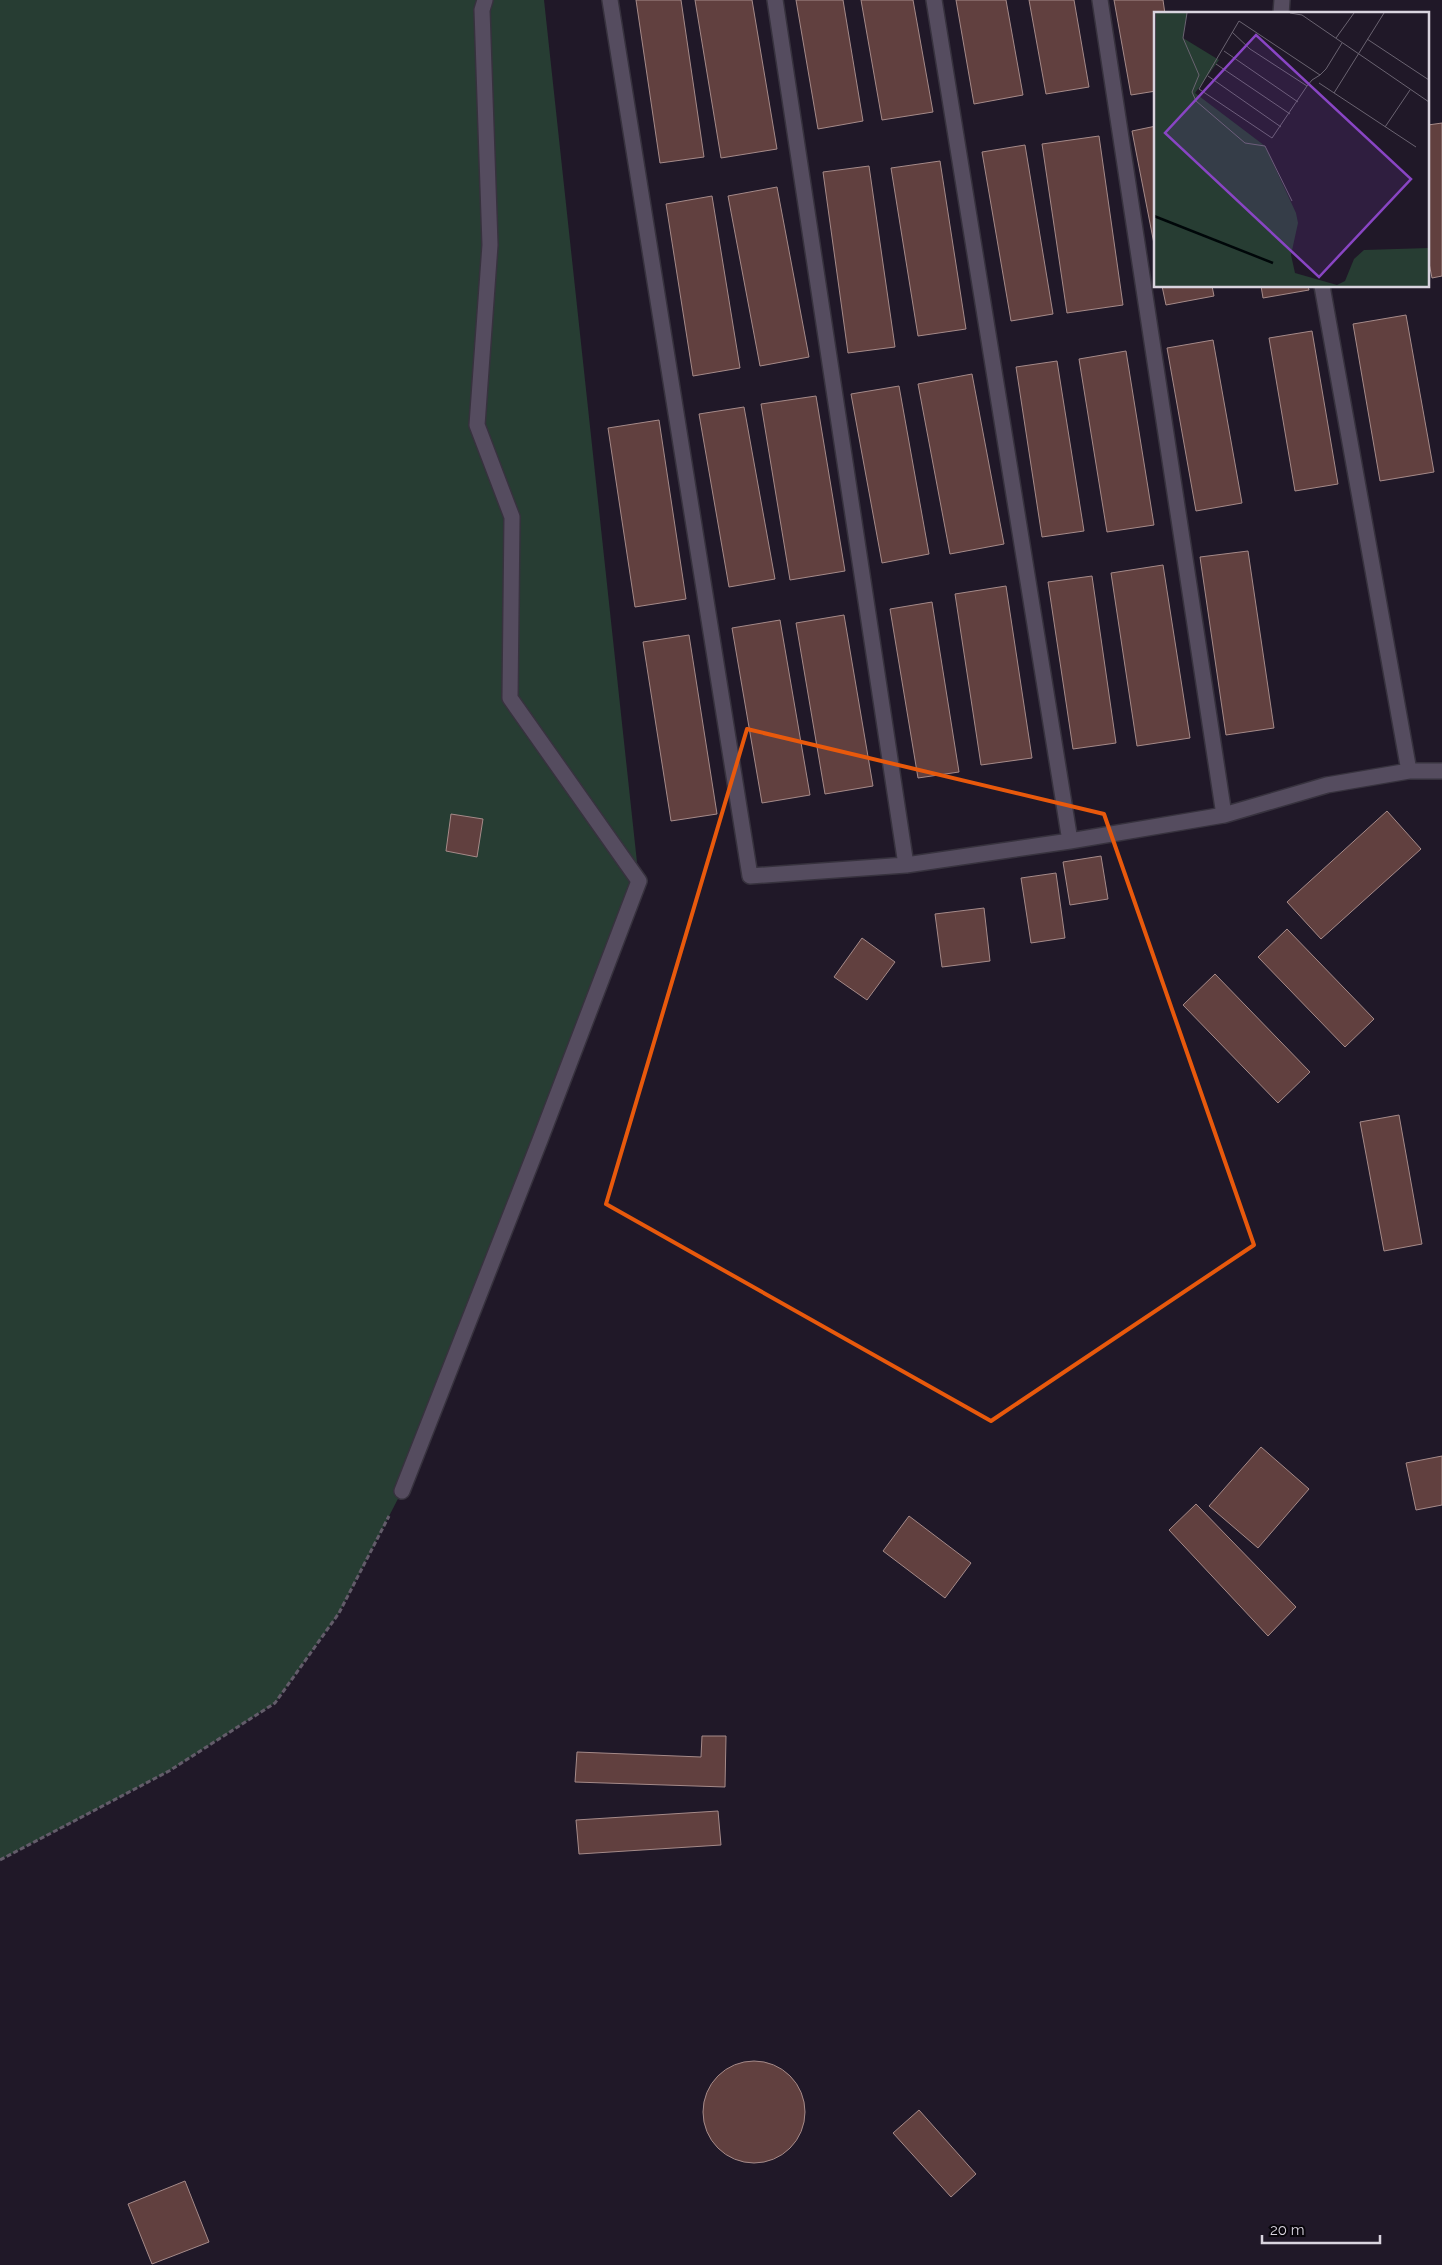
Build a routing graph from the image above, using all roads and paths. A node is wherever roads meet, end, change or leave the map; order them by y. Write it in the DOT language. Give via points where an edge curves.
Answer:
graph roads {
  1 [pos="485,0"];
  2 [pos="610,0"];
  3 [pos="775,0"];
  4 [pos="934,0"];
  5 [pos="1100,0"];
  6 [pos="1322,288"];
  7 [pos="1442,770"];
  8 [pos="1409,771"];
  9 [pos="1224,815"];
  10 [pos="1070,841"];
  11 [pos="906,865"];
  12 [pos="402,1491"];
  13 [pos="0,1860"];
  1 -- 12 [label="street" via="482,10 490,245 477,425 512,517 510,698 639,882"];
  2 -- 11 [label="street" via="750,876"];
  3 -- 11 [label="street"];
  4 -- 10 [label="street"];
  5 -- 9 [label="street"];
  6 -- 8 [label="street"];
  7 -- 8 [label="street"];
  8 -- 9 [label="street" via="1327,785"];
  9 -- 10 [label="street"];
  10 -- 11 [label="street"];
  12 -- 13 [label="path" via="339,1613 275,1703 169,1771"];
}
